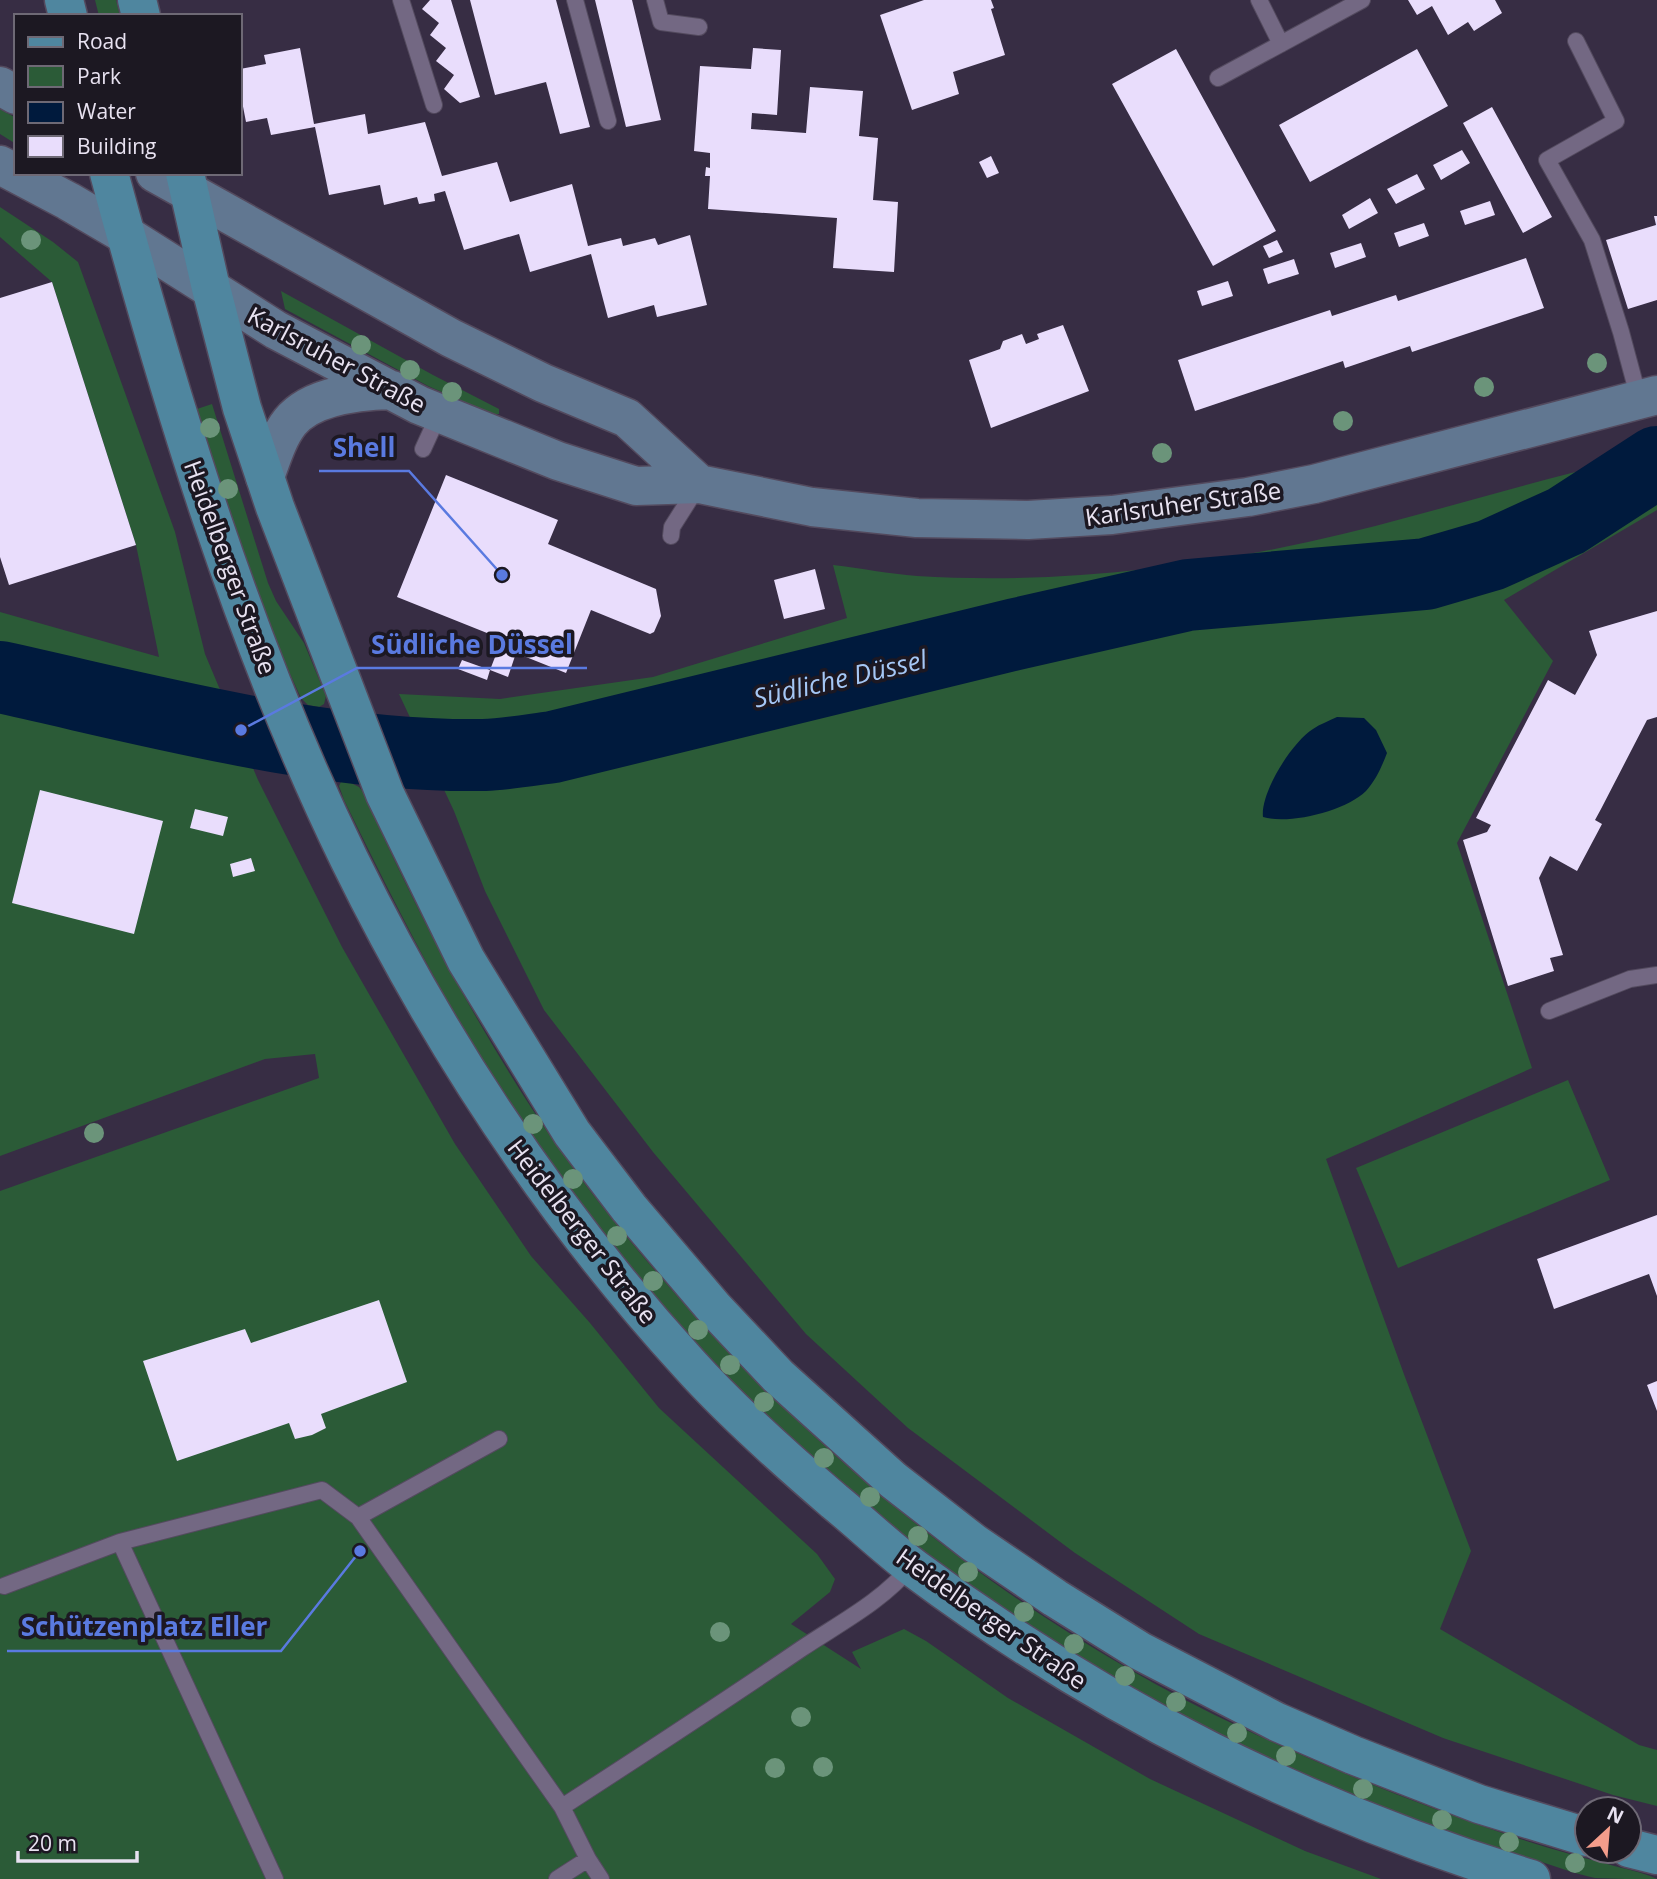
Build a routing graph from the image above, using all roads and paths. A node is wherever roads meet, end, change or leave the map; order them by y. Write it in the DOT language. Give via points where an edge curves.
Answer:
graph roads {
  1 [pos="401,0"];
  2 [pos="575,0"];
  3 [pos="655,0"];
  4 [pos="1259,0"];
  5 [pos="1362,0"];
  6 [pos="1335,6"];
  7 [pos="699,27"];
  8 [pos="1576,41"];
  9 [pos="1281,44"];
  10 [pos="1218,78"];
  11 [pos="433,105"];
  12 [pos="608,121"];
  13 [pos="19,175"];
  14 [pos="111,175"];
  15 [pos="161,175"];
  16 [pos="187,183"];
  17 [pos="126,235"];
  18 [pos="211,288"];
  19 [pos="392,390"];
  20 [pos="1648,397"];
  21 [pos="439,414"];
  22 [pos="423,449"];
  23 [pos="265,477"];
  24 [pos="699,484"];
  25 [pos="671,536"];
  26 [pos="1657,975"];
  27 [pos="1549,1011"];
  28 [pos="499,1439"];
  29 [pos="358,1517"];
  30 [pos="120,1542"];
  31 [pos="911,1566"];
  32 [pos="4,1586"];
  33 [pos="562,1807"];
  34 [pos="1573,1833"];
  35 [pos="588,1859"];
  36 [pos="275,1879"];
  37 [pos="557,1879"];
  38 [pos="601,1879"];
  39 [pos="1531,1879"];
  1 -- 11 [label="lane"];
  2 -- 12 [label="lane"];
  3 -- 7 [label="lane" via="661,23"];
  4 -- 9 [label="lane"];
  5 -- 6 [label="lane"];
  6 -- 9 [label="lane"];
  8 -- 20 [label="lane" via="1616,121 1547,160 1592,240 1621,332"];
  9 -- 10 [label="lane"];
  13 -- 17 [label="main road, Karlsruher Straße"];
  14 -- 17 [label="main road, Heidelberger Straße"];
  15 -- 16 [label="main road"];
  16 -- 18 [label="main road, Heidelberger Straße"];
  16 -- 24 [label="main road" via="451,338 627,418"];
  17 -- 18 [label="main road, Karlsruher Straße"];
  17 -- 31 [label="main road, Heidelberger Straße" via="180,426 273,685 351,862 454,1053 516,1148 586,1241 691,1366 796,1468"];
  18 -- 19 [label="main road, Karlsruher Straße" via="276,330"];
  18 -- 23 [label="main road, Heidelberger Straße"];
  19 -- 21 [label="main road, Karlsruher Straße"];
  19 -- 23 [label="main road" via="341,395 298,414 281,436"];
  20 -- 24 [label="main road, Karlsruher Straße" via="1314,484 1112,515 1028,520 917,518 812,507"];
  21 -- 22 [label="lane"];
  21 -- 24 [label="main road, Karlsruher Straße" via="636,486"];
  23 -- 34 [label="main road, Heidelberger Straße" via="385,794 466,960 572,1133 629,1208 778,1376 893,1479 974,1543 1140,1651 1277,1722 1353,1755 1479,1804"];
  24 -- 25 [label="lane"];
  26 -- 27 [label="lane" via="1630,979"];
  28 -- 29 [label="lane"];
  29 -- 30 [label="lane" via="322,1490"];
  29 -- 33 [label="lane"];
  30 -- 32 [label="lane"];
  30 -- 36 [label="lane"];
  31 -- 33 [label="lane" via="899,1581 863,1607"];
  31 -- 39 [label="main road, Heidelberger Straße" via="1017,1640 1124,1707 1188,1740 1398,1833"];
  33 -- 35 [label="lane"];
  35 -- 37 [label="lane"];
  35 -- 38 [label="lane"];
}
